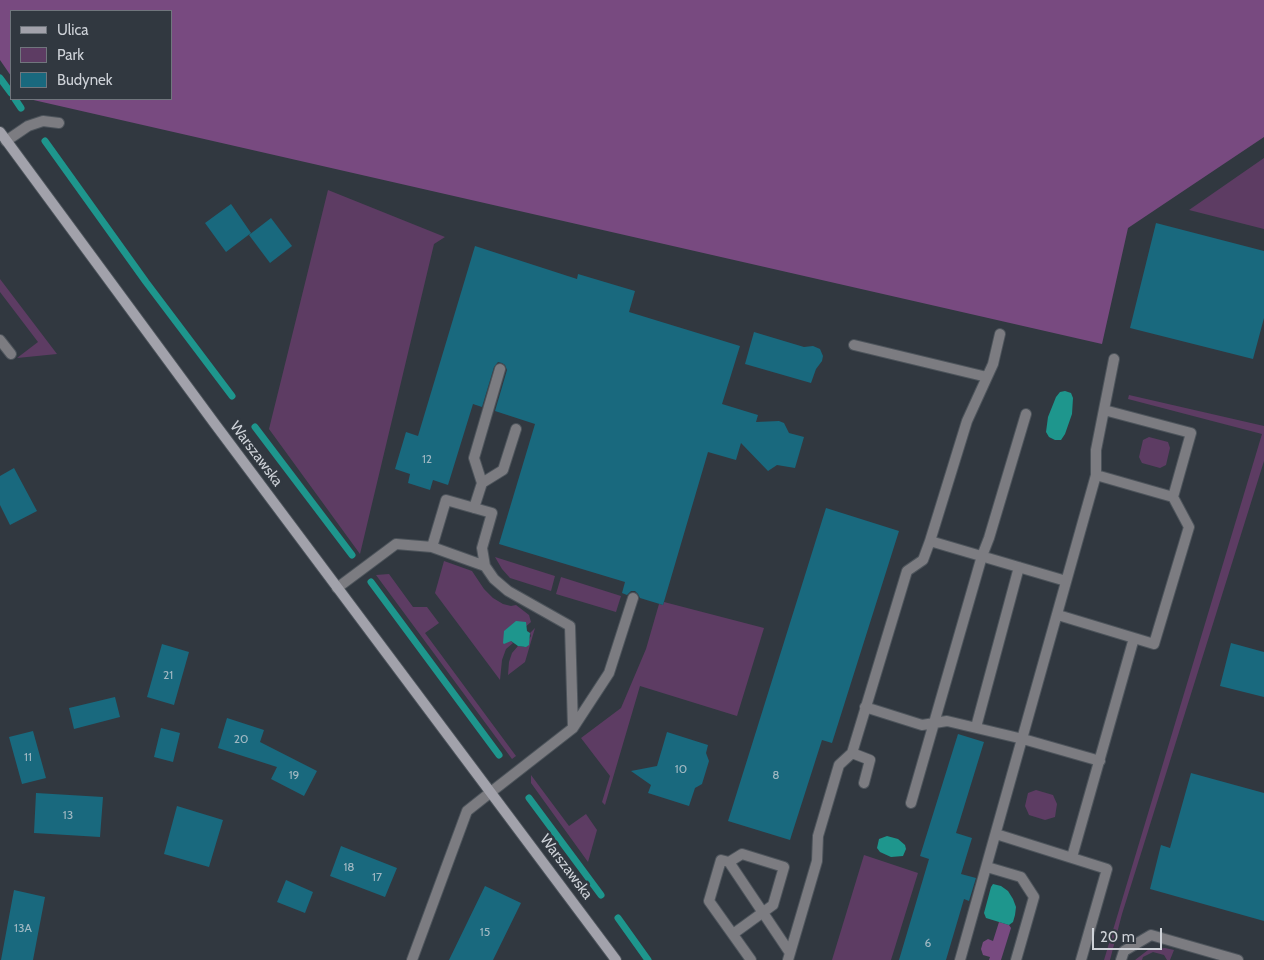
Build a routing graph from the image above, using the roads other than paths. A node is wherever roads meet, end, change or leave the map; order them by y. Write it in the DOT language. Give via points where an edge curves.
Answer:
graph roads {
  1 [pos="59,123"];
  2 [pos="3,136"];
  3 [pos="1000,334"];
  4 [pos="0,340"];
  5 [pos="854,345"];
  6 [pos="11,354"];
  7 [pos="1114,359"];
  8 [pos="500,369"];
  9 [pos="987,377"];
  10 [pos="1104,410"];
  11 [pos="1026,414"];
  12 [pos="516,429"];
  13 [pos="1096,475"];
  14 [pos="482,484"];
  15 [pos="1173,497"];
  16 [pos="474,508"];
  17 [pos="930,541"];
  18 [pos="432,547"];
  19 [pos="982,556"];
  20 [pos="485,566"];
  21 [pos="1019,567"];
  22 [pos="1066,581"];
  23 [pos="337,588"];
  24 [pos="633,598"];
  25 [pos="1058,615"];
  26 [pos="1134,638"];
  27 [pos="866,707"];
  28 [pos="935,723"];
  29 [pos="573,728"];
  30 [pos="976,728"];
  31 [pos="1023,739"];
  32 [pos="852,753"];
  33 [pos="1100,762"];
  34 [pos="864,784"];
  35 [pos="491,792"];
  36 [pos="911,803"];
  37 [pos="996,834"];
  38 [pos="1072,857"];
  39 [pos="729,862"];
  40 [pos="987,867"];
  41 [pos="763,912"];
  42 [pos="733,934"];
  43 [pos="789,957"];
  44 [pos="412,960"];
  45 [pos="616,960"];
  46 [pos="751,960"];
  47 [pos="960,960"];
  48 [pos="1016,960"];
  49 [pos="1081,960"];
  50 [pos="1121,960"];
  51 [pos="1238,960"];
  1 -- 2 [label="street" via="43,121"];
  2 -- 23 [label="main road, Warszawska"];
  3 -- 9 [label="street"];
  4 -- 6 [label="street"];
  5 -- 9 [label="street"];
  7 -- 10 [label="street"];
  8 -- 14 [label="street" via="474,458"];
  9 -- 17 [label="street" via="967,421"];
  10 -- 13 [label="street" via="1096,450"];
  10 -- 15 [label="street" via="1192,434"];
  11 -- 19 [label="street"];
  12 -- 14 [label="street" via="503,470"];
  13 -- 15 [label="street"];
  13 -- 22 [label="street"];
  14 -- 16 [label="street"];
  15 -- 26 [label="street" via="1189,527 1154,644"];
  16 -- 18 [label="street" via="446,500"];
  16 -- 20 [label="street" via="492,513 482,548"];
  17 -- 19 [label="street"];
  17 -- 27 [label="street" via="923,560 907,572"];
  18 -- 20 [label="street"];
  18 -- 23 [label="street" via="396,544"];
  19 -- 21 [label="street"];
  19 -- 28 [label="street"];
  20 -- 29 [label="street" via="508,591 570,626"];
  21 -- 22 [label="street"];
  21 -- 30 [label="street"];
  22 -- 25 [label="street"];
  23 -- 35 [label="main road, Warszawska"];
  24 -- 29 [label="street" via="609,673"];
  25 -- 26 [label="street"];
  25 -- 31 [label="street"];
  26 -- 33 [label="street"];
  27 -- 28 [label="street" via="922,725"];
  27 -- 32 [label="street"];
  28 -- 30 [label="street" via="947,721"];
  28 -- 36 [label="street"];
  29 -- 35 [label="street"];
  30 -- 31 [label="street"];
  31 -- 33 [label="street"];
  31 -- 37 [label="street"];
  32 -- 34 [label="street" via="870,760"];
  32 -- 43 [label="street" via="839,765 818,836 817,861"];
  33 -- 38 [label="street"];
  35 -- 44 [label="street" via="467,811"];
  35 -- 45 [label="main road, Warszawska"];
  37 -- 38 [label="street"];
  37 -- 40 [label="street"];
  38 -- 49 [label="street" via="1107,869"];
  39 -- 41 [label="street"];
  39 -- 41 [label="street" via="742,854 784,867 773,905"];
  39 -- 42 [label="street" via="721,860 709,900"];
  40 -- 47 [label="street"];
  40 -- 48 [label="street" via="1021,877 1034,897"];
  41 -- 42 [label="street"];
  41 -- 43 [label="street"];
  42 -- 46 [label="street"];
  50 -- 51 [label="street" via="1124,951 1151,935"];
}
